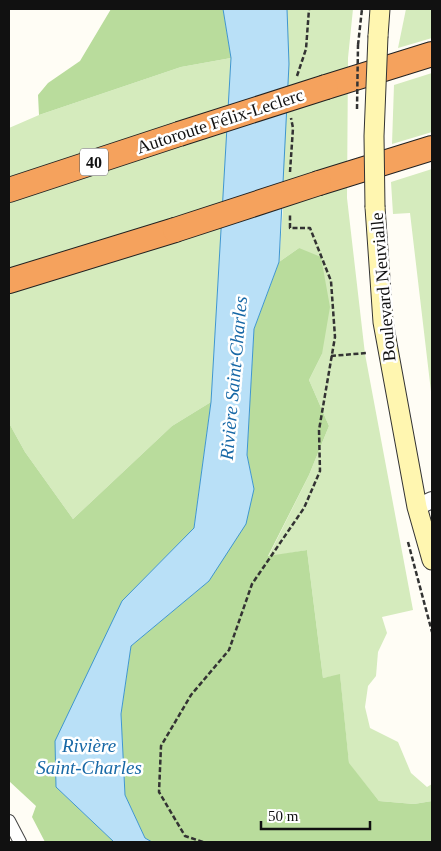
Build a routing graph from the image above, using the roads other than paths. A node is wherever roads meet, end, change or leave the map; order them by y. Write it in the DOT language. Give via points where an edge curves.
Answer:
graph roads {
  1 [pos="380,9"];
  2 [pos="432,54"];
  3 [pos="432,148"];
  4 [pos="9,190"];
  5 [pos="9,281"];
  6 [pos="424,504"];
  7 [pos="432,560"];
  8 [pos="9,821"];
  9 [pos="20,842"];
  1 -- 6 [label="main road, Boulevard Neuvialle, bridge" via="374,136 383,322"];
  2 -- 4 [label="highway, Autoroute Félix-Leclerc / 40, bridge"];
  3 -- 5 [label="highway, bridge"];
  6 -- 7 [label="main road, Boulevard Neuvialle"];
  8 -- 9 [label="street"];
}
